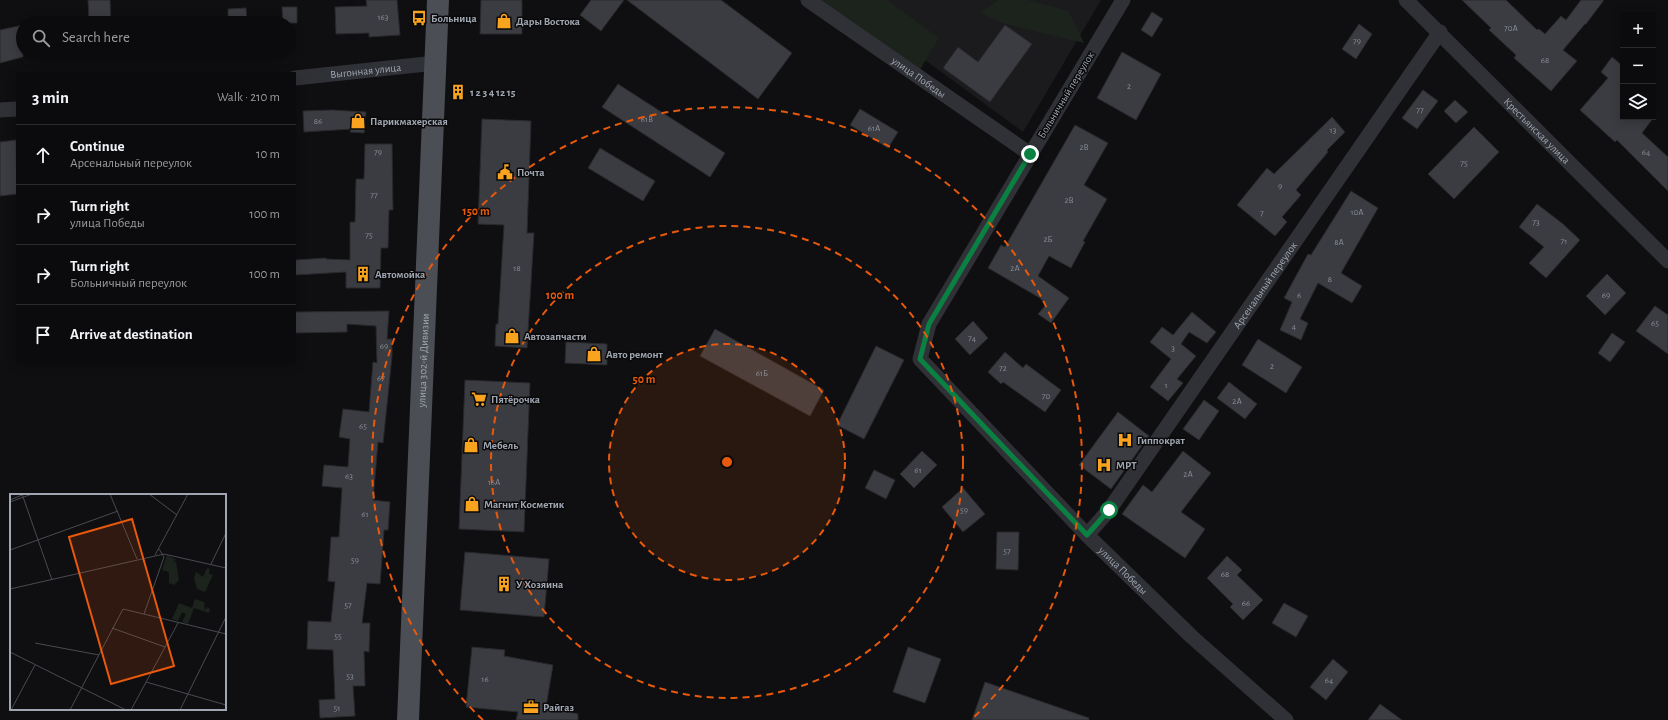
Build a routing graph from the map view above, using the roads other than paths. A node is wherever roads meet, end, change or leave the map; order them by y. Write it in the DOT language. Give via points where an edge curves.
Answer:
graph roads {
  1 [pos="438,0"];
  2 [pos="808,0"];
  3 [pos="1123,0"];
  4 [pos="1406,0"];
  5 [pos="1440,32"];
  6 [pos="436,62"];
  7 [pos="296,78"];
  8 [pos="16,109"];
  9 [pos="0,110"];
  10 [pos="1030,154"];
  11 [pos="1668,261"];
  12 [pos="920,359"];
  13 [pos="1087,535"];
  14 [pos="408,720"];
  15 [pos="1286,720"];
  1 -- 6 [label="main road, улица 302-й Дивизии"];
  2 -- 10 [label="street, улица Победы"];
  3 -- 10 [label="street, Больничный переулок"];
  4 -- 5 [label="street, Крестьянская улица"];
  5 -- 11 [label="street, Крестьянская улица"];
  5 -- 13 [label="street, Арсенальный переулок" via="1114,504"];
  6 -- 7 [label="street, Выгонная улица"];
  6 -- 14 [label="main road, улица 302-й Дивизии"];
  8 -- 9 [label="street"];
  10 -- 12 [label="street, Больничный переулок" via="929,324"];
  12 -- 13 [label="street, улица Победы"];
  13 -- 15 [label="street, улица Победы" via="1192,637"];
}
